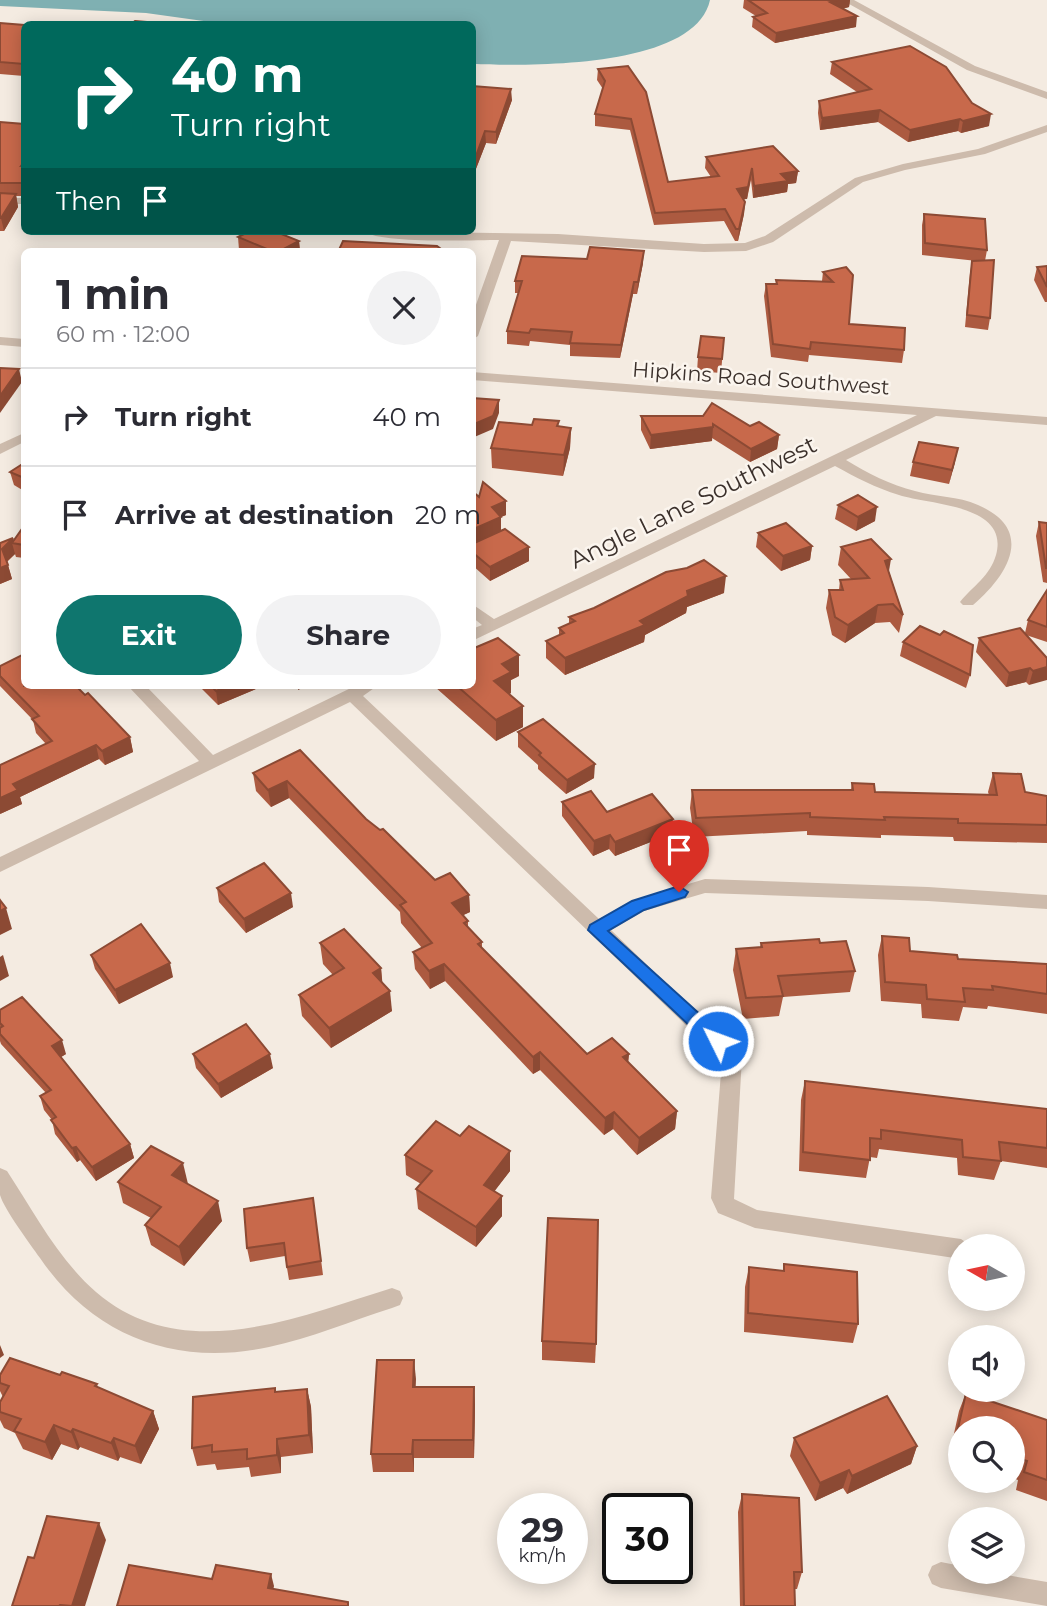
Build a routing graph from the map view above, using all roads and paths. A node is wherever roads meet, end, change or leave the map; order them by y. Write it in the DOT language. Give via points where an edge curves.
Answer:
graph roads {
  1 [pos="846,0"];
  2 [pos="1047,96"];
  3 [pos="1047,128"];
  4 [pos="0,201"];
  5 [pos="21,201"];
  6 [pos="395,235"];
  7 [pos="506,237"];
  8 [pos="476,325"];
  9 [pos="0,341"];
  10 [pos="21,343"];
  11 [pos="476,376"];
  12 [pos="934,412"];
  13 [pos="1047,421"];
  14 [pos="21,439"];
  15 [pos="0,450"];
  16 [pos="835,460"];
  17 [pos="968,602"];
  18 [pos="476,613"];
  19 [pos="493,626"];
  20 [pos="476,634"];
  21 [pos="139,689"];
  22 [pos="363,689"];
  23 [pos="352,695"];
  24 [pos="211,763"];
  25 [pos="0,865"];
  26 [pos="1047,902"];
  27 [pos="596,930"];
  28 [pos="0,1177"];
  29 [pos="948,1247"];
  30 [pos="392,1298"];
  31 [pos="941,1575"];
  32 [pos="1047,1595"];
  1 -- 2 [label="street" via="971,68"];
  3 -- 7 [label="street" via="981,152 859,180 769,239 746,247"];
  4 -- 5 [label="street"];
  6 -- 7 [label="street"];
  7 -- 8 [label="street"];
  9 -- 10 [label="street"];
  11 -- 12 [label="street, Hipkins Road Southwest"];
  12 -- 13 [label="street, Hipkins Road Southwest"];
  12 -- 16 [label="street, Angle Lane Southwest"];
  14 -- 15 [label="street"];
  16 -- 17 [label="street" via="906,493 974,508 998,525 1005,541 1000,566 992,581"];
  16 -- 19 [label="street, Angle Lane Southwest"];
  18 -- 19 [label="street"];
  19 -- 20 [label="street, Angle Lane Southwest"];
  21 -- 24 [label="street"];
  22 -- 23 [label="street"];
  23 -- 24 [label="street"];
  23 -- 27 [label="street"];
  24 -- 25 [label="street"];
  26 -- 27 [label="street" via="705,886 638,906"];
  27 -- 29 [label="street" via="732,1057 726,1206 755,1219"];
  28 -- 30 [label="street" via="55,1262 88,1299 147,1332 202,1342 255,1339"];
  31 -- 32 [label="street"];
}
